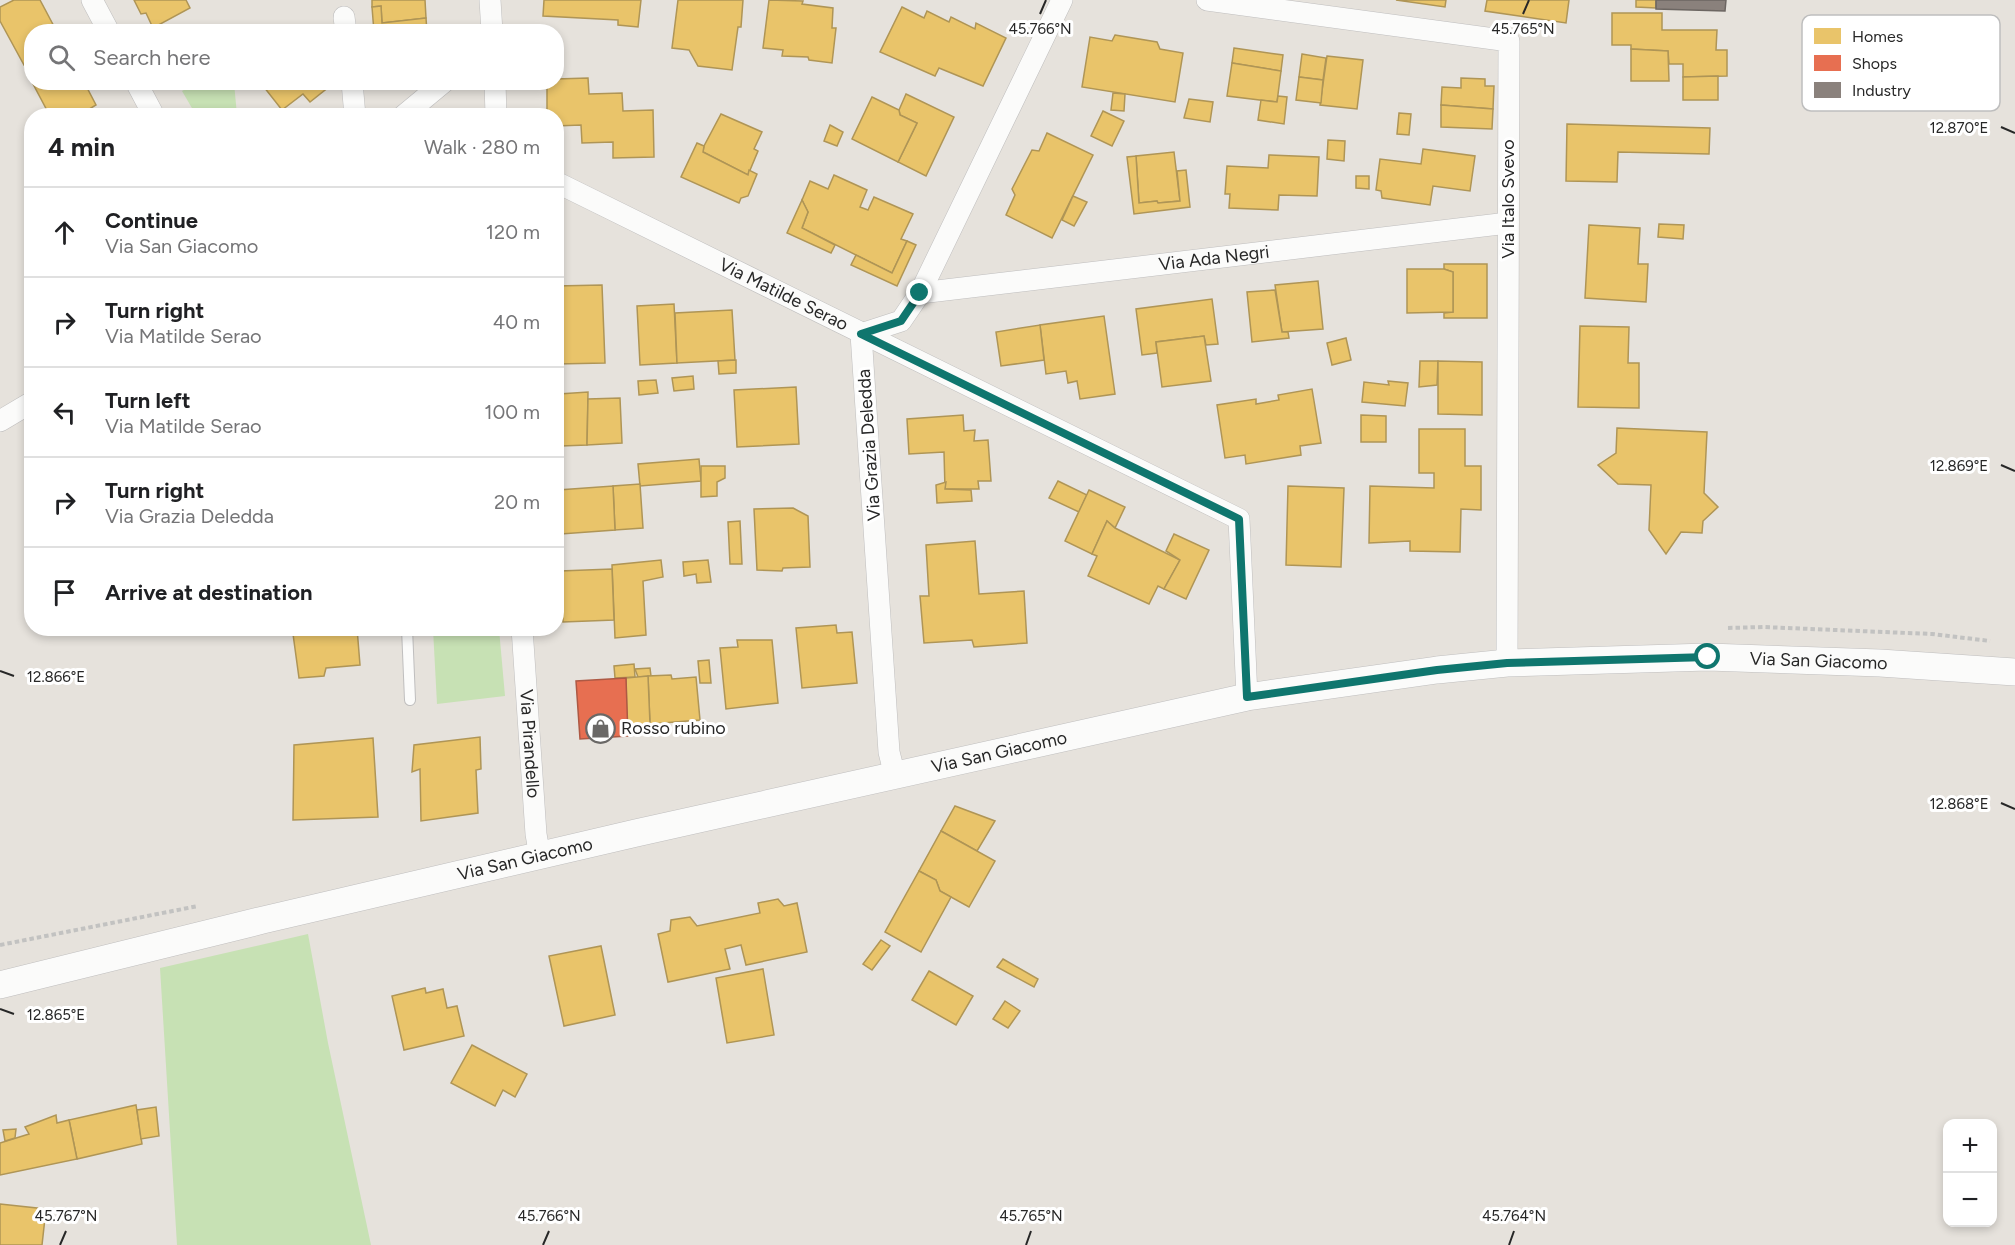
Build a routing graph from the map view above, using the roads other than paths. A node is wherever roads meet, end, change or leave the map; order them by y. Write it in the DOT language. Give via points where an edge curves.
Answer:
graph roads {
  1 [pos="92,0"];
  2 [pos="490,0"];
  3 [pos="1062,0"];
  4 [pos="1207,0"];
  5 [pos="105,24"];
  6 [pos="492,24"];
  7 [pos="140,90"];
  8 [pos="353,90"];
  9 [pos="434,90"];
  10 [pos="495,90"];
  11 [pos="150,108"];
  12 [pos="354,108"];
  13 [pos="413,108"];
  14 [pos="496,108"];
  15 [pos="564,186"];
  16 [pos="1508,223"];
  17 [pos="920,293"];
  18 [pos="861,334"];
  19 [pos="24,407"];
  20 [pos="0,421"];
  21 [pos="407,636"];
  22 [pos="523,636"];
  23 [pos="1507,663"];
  24 [pos="2015,672"];
  25 [pos="1247,697"];
  26 [pos="410,700"];
  27 [pos="895,776"];
  28 [pos="540,857"];
  29 [pos="0,985"];
  1 -- 5 [label="street"];
  2 -- 6 [label="street"];
  3 -- 17 [label="street"];
  4 -- 16 [label="street, Via Italo Svevo" via="1509,41"];
  7 -- 11 [label="street"];
  8 -- 12 [label="street"];
  9 -- 13 [label="street"];
  10 -- 14 [label="street"];
  15 -- 18 [label="street, Via Matilde Serao"];
  16 -- 17 [label="street, Via Ada Negri"];
  16 -- 23 [label="street, Via Italo Svevo"];
  17 -- 18 [label="street" via="901,321"];
  18 -- 25 [label="street, Via Matilde Serao" via="1239,519"];
  18 -- 27 [label="street, Via Grazia Deledda" via="888,740"];
  19 -- 20 [label="street"];
  21 -- 26 [label="lane"];
  22 -- 28 [label="street, Via Pirandello"];
  23 -- 24 [label="street, Via San Giacomo" via="1708,657"];
  23 -- 25 [label="street, Via San Giacomo"];
  25 -- 27 [label="street, Via San Giacomo"];
  27 -- 28 [label="street, Via San Giacomo"];
  28 -- 29 [label="street, Via San Giacomo"];
}
